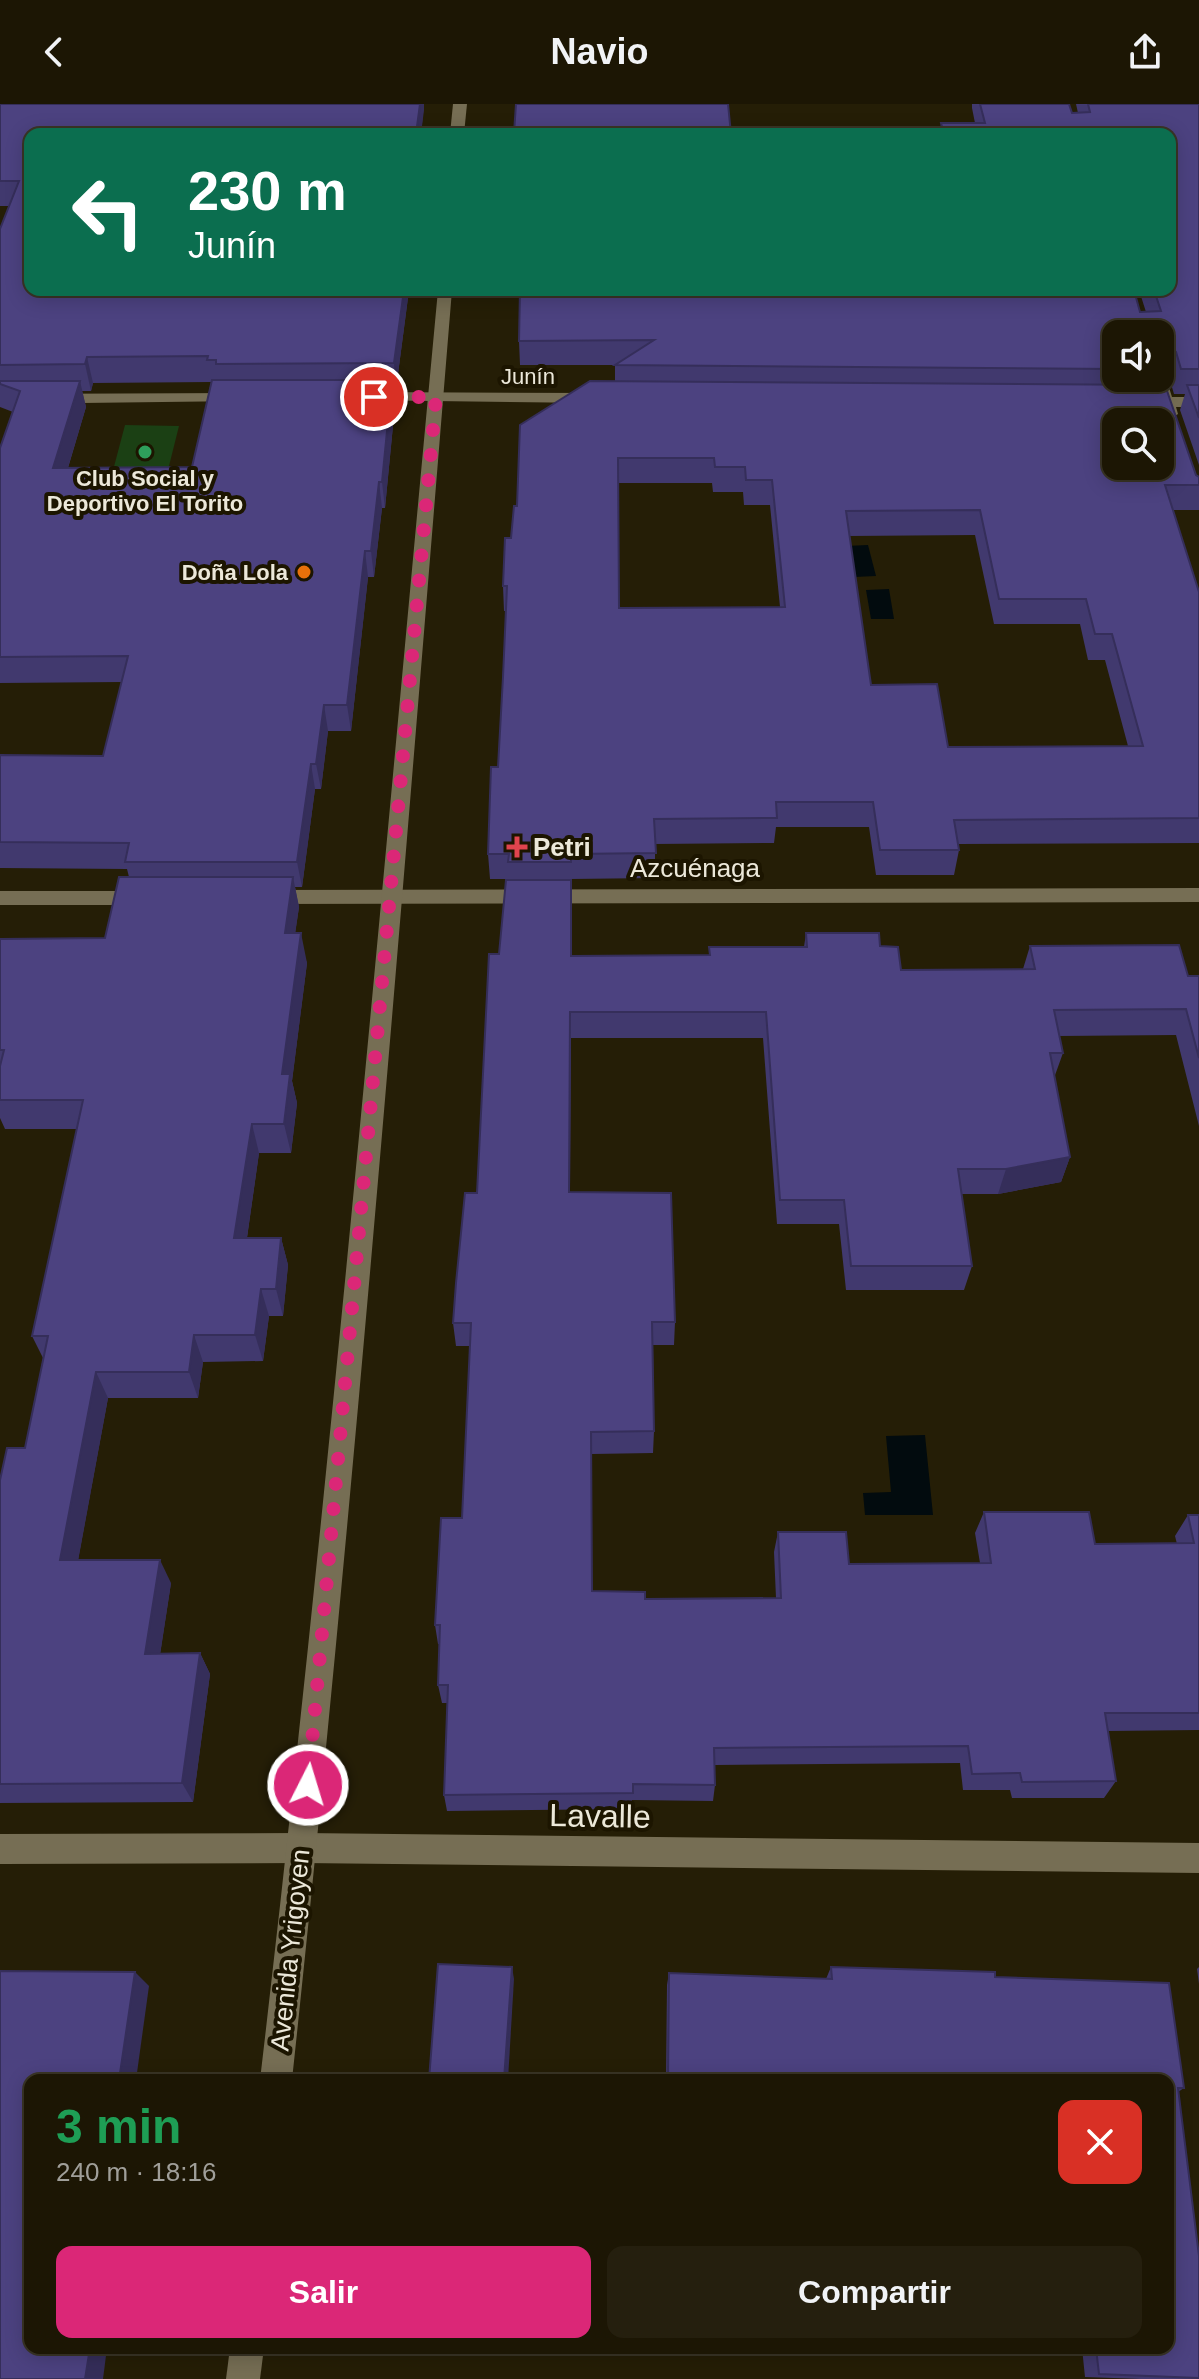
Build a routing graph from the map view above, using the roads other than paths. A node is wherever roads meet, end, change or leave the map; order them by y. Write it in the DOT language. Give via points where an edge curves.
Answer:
graph roads {
  1 [pos="460,104"];
  2 [pos="458,128"];
  3 [pos="444,296"];
  4 [pos="1163,392"];
  5 [pos="343,397"];
  6 [pos="436,397"];
  7 [pos="249,398"];
  8 [pos="611,398"];
  9 [pos="0,399"];
  10 [pos="1119,402"];
  11 [pos="1166,402"];
  12 [pos="1199,402"];
  13 [pos="1176,430"];
  14 [pos="1199,895"];
  15 [pos="392,896"];
  16 [pos="251,897"];
  17 [pos="0,898"];
  18 [pos="172,898"];
  19 [pos="302,1848"];
  20 [pos="0,1849"];
  21 [pos="1199,1858"];
  22 [pos="277,2074"];
  23 [pos="246,2354"];
  24 [pos="243,2379"];
  1 -- 2 [label="street"];
  3 -- 6 [label="street, Avenida Yrigoyen"];
  4 -- 11 [label="street"];
  5 -- 6 [label="street, Junín"];
  6 -- 8 [label="street, Junín"];
  6 -- 15 [label="street, Avenida Yrigoyen"];
  7 -- 9 [label="street"];
  10 -- 11 [label="street"];
  11 -- 12 [label="street"];
  11 -- 13 [label="street"];
  14 -- 15 [label="street, Azcuénaga"];
  15 -- 16 [label="street, Azcuénaga"];
  15 -- 19 [label="street, Avenida Yrigoyen"];
  17 -- 18 [label="street"];
  19 -- 20 [label="street, Lavalle"];
  19 -- 21 [label="street, Lavalle"];
  19 -- 22 [label="street, Avenida Yrigoyen"];
  23 -- 24 [label="street"];
}
